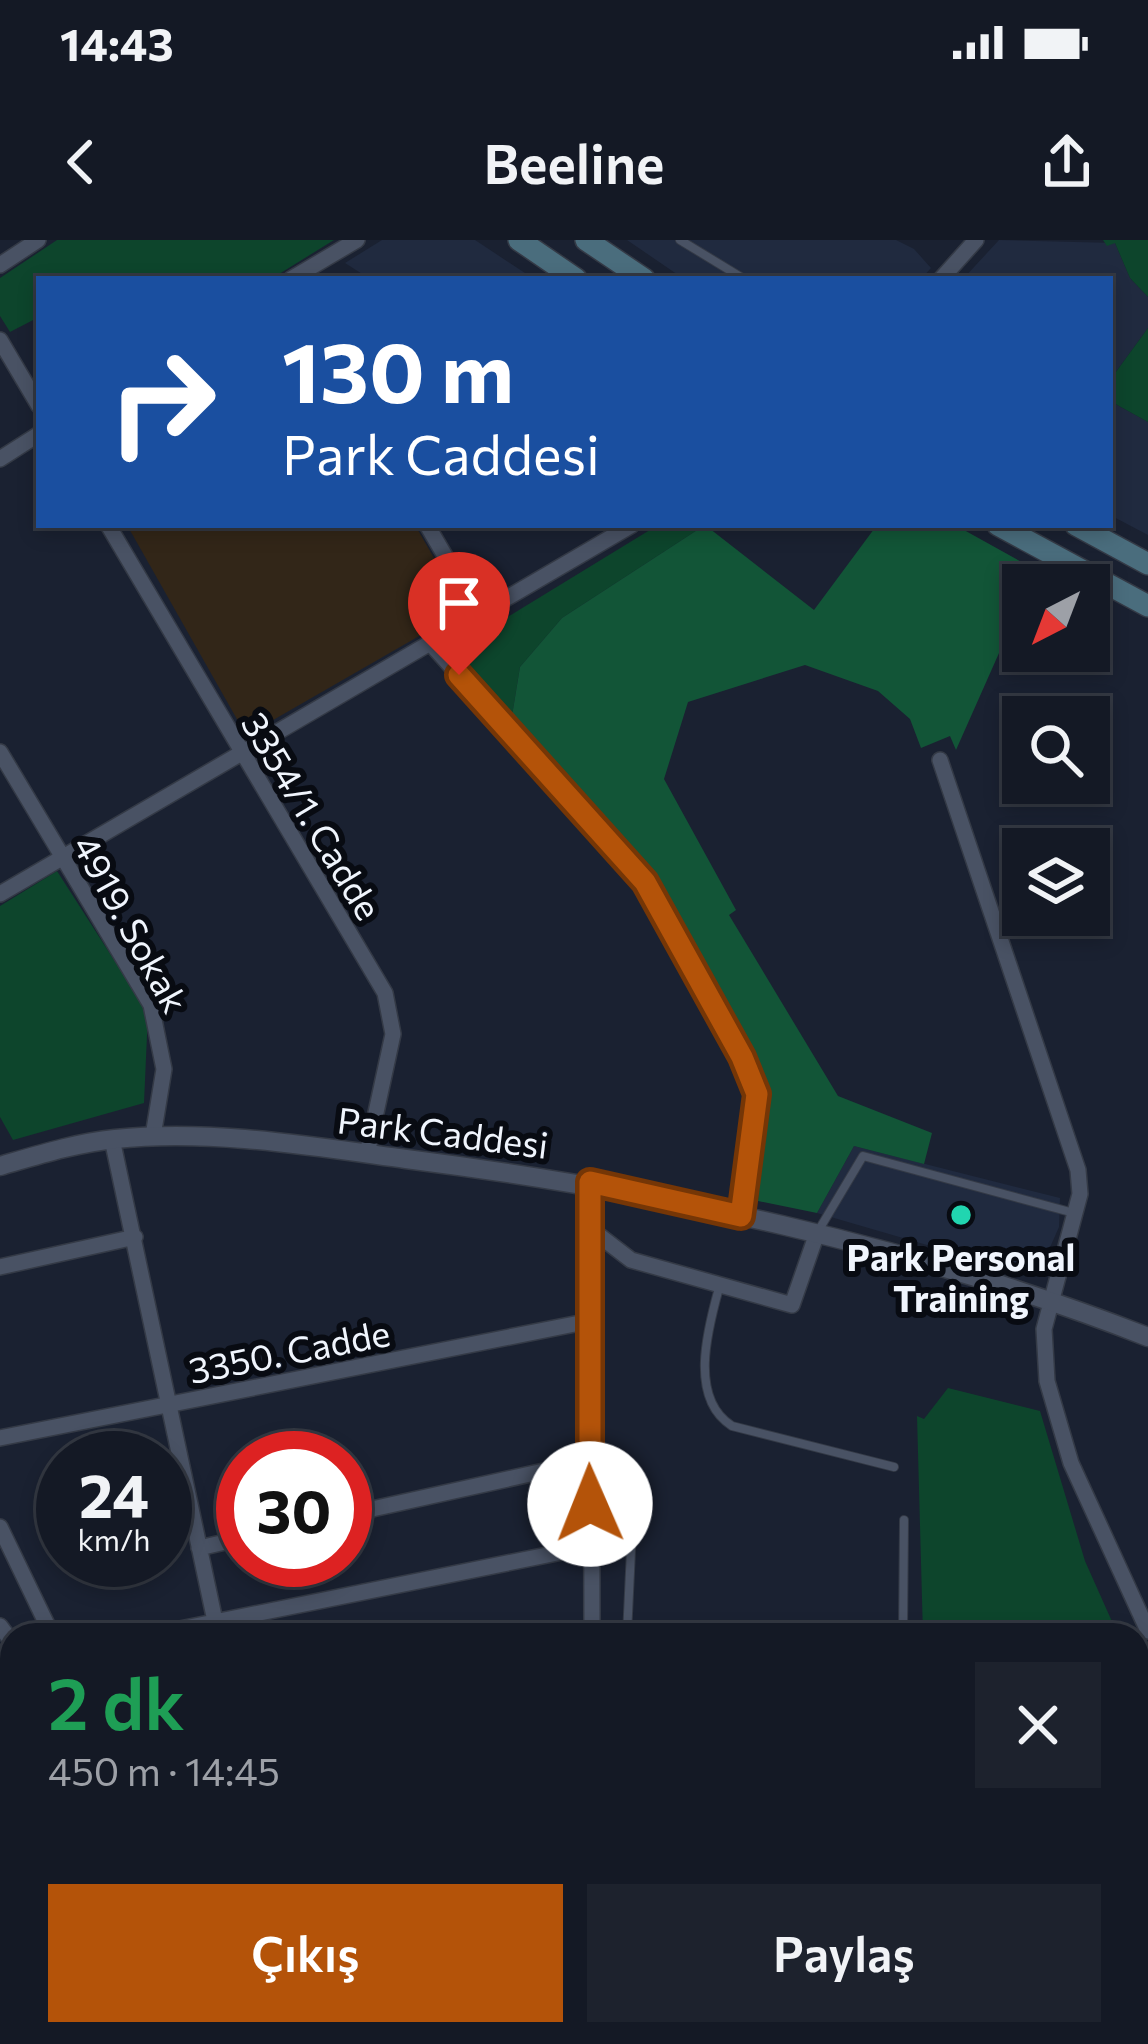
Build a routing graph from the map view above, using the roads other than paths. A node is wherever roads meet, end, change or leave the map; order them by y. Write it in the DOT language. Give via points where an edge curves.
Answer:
graph roads {
  1 [pos="38,240"];
  2 [pos="356,240"];
  3 [pos="519,240"];
  4 [pos="586,240"];
  5 [pos="680,240"];
  6 [pos="976,240"];
  7 [pos="0,265"];
  8 [pos="296,276"];
  9 [pos="572,276"];
  10 [pos="640,276"];
  11 [pos="739,276"];
  12 [pos="944,276"];
  13 [pos="0,340"];
  14 [pos="36,401"];
  15 [pos="36,436"];
  16 [pos="0,459"];
  17 [pos="110,528"];
  18 [pos="429,528"];
  19 [pos="627,528"];
  20 [pos="1082,528"];
  21 [pos="1028,532"];
  22 [pos="1148,564"];
  23 [pos="1148,606"];
  24 [pos="479,614"];
  25 [pos="430,643"];
  26 [pos="0,752"];
  27 [pos="241,754"];
  28 [pos="940,760"];
  29 [pos="61,856"];
  30 [pos="0,894"];
  31 [pos="153,1136"];
  32 [pos="112,1139"];
  33 [pos="367,1154"];
  34 [pos="0,1166"];
  35 [pos="590,1182"];
  36 [pos="1076,1213"];
  37 [pos="741,1216"];
  38 [pos="592,1230"];
  39 [pos="816,1236"];
  40 [pos="135,1237"];
  41 [pos="0,1267"];
  42 [pos="719,1288"];
  43 [pos="1055,1301"];
  44 [pos="590,1321"];
  45 [pos="1148,1337"];
  46 [pos="170,1405"];
  47 [pos="0,1438"];
  48 [pos="589,1461"];
  49 [pos="894,1468"];
  50 [pos="372,1510"];
  51 [pos="904,1520"];
  52 [pos="0,1527"];
  53 [pos="216,1544"];
  54 [pos="592,1546"];
  55 [pos="199,1548"];
  56 [pos="42,1623"];
  57 [pos="215,1623"];
  58 [pos="235,1623"];
  59 [pos="592,1623"];
  60 [pos="627,1623"];
  61 [pos="903,1623"];
  62 [pos="1145,1623"];
  1 -- 7 [label="street"];
  2 -- 8 [label="street"];
  3 -- 9 [label="main road"];
  4 -- 10 [label="main road"];
  5 -- 11 [label="lane"];
  6 -- 12 [label="street"];
  13 -- 14 [label="street"];
  15 -- 16 [label="street"];
  17 -- 27 [label="street, 3354/1. Cadde"];
  18 -- 24 [label="street"];
  19 -- 24 [label="street"];
  20 -- 22 [label="main road"];
  21 -- 23 [label="main road"];
  24 -- 25 [label="street"];
  25 -- 27 [label="street"];
  25 -- 37 [label="street" via="632,865 723,1021 757,1094"];
  26 -- 29 [label="street, 4919. Sokak"];
  27 -- 29 [label="street"];
  27 -- 33 [label="street, 3354/1. Cadde" via="388,1004 392,1034"];
  28 -- 36 [label="street" via="1076,1159"];
  29 -- 30 [label="street"];
  29 -- 31 [label="street, 4919. Sokak" via="159,1026 164,1070"];
  31 -- 32 [label="street, Park Caddesi"];
  31 -- 33 [label="street, Park Caddesi"];
  32 -- 34 [label="street, Park Caddesi"];
  32 -- 40 [label="street"];
  33 -- 35 [label="street, Park Caddesi"];
  35 -- 37 [label="street, Park Caddesi"];
  35 -- 38 [label="street"];
  36 -- 39 [label="lane" via="863,1156"];
  36 -- 43 [label="street"];
  37 -- 39 [label="street, Park Caddesi"];
  38 -- 42 [label="street" via="632,1259"];
  38 -- 44 [label="street"];
  39 -- 42 [label="street" via="792,1305"];
  39 -- 43 [label="street, Park Caddesi"];
  40 -- 41 [label="street"];
  40 -- 46 [label="street"];
  42 -- 49 [label="lane" via="704,1383 717,1417"];
  43 -- 45 [label="street, Park Caddesi"];
  43 -- 62 [label="street" via="1043,1341 1054,1415"];
  44 -- 46 [label="street, 3350. Cadde"];
  44 -- 48 [label="street"];
  46 -- 47 [label="street, 3350. Cadde"];
  46 -- 55 [label="street"];
  48 -- 50 [label="street"];
  48 -- 54 [label="street"];
  48 -- 60 [label="lane" via="615,1459 634,1486"];
  51 -- 61 [label="lane"];
  52 -- 56 [label="street"];
  53 -- 55 [label="street"];
  54 -- 58 [label="street"];
  54 -- 59 [label="street"];
  55 -- 57 [label="street"];
}
